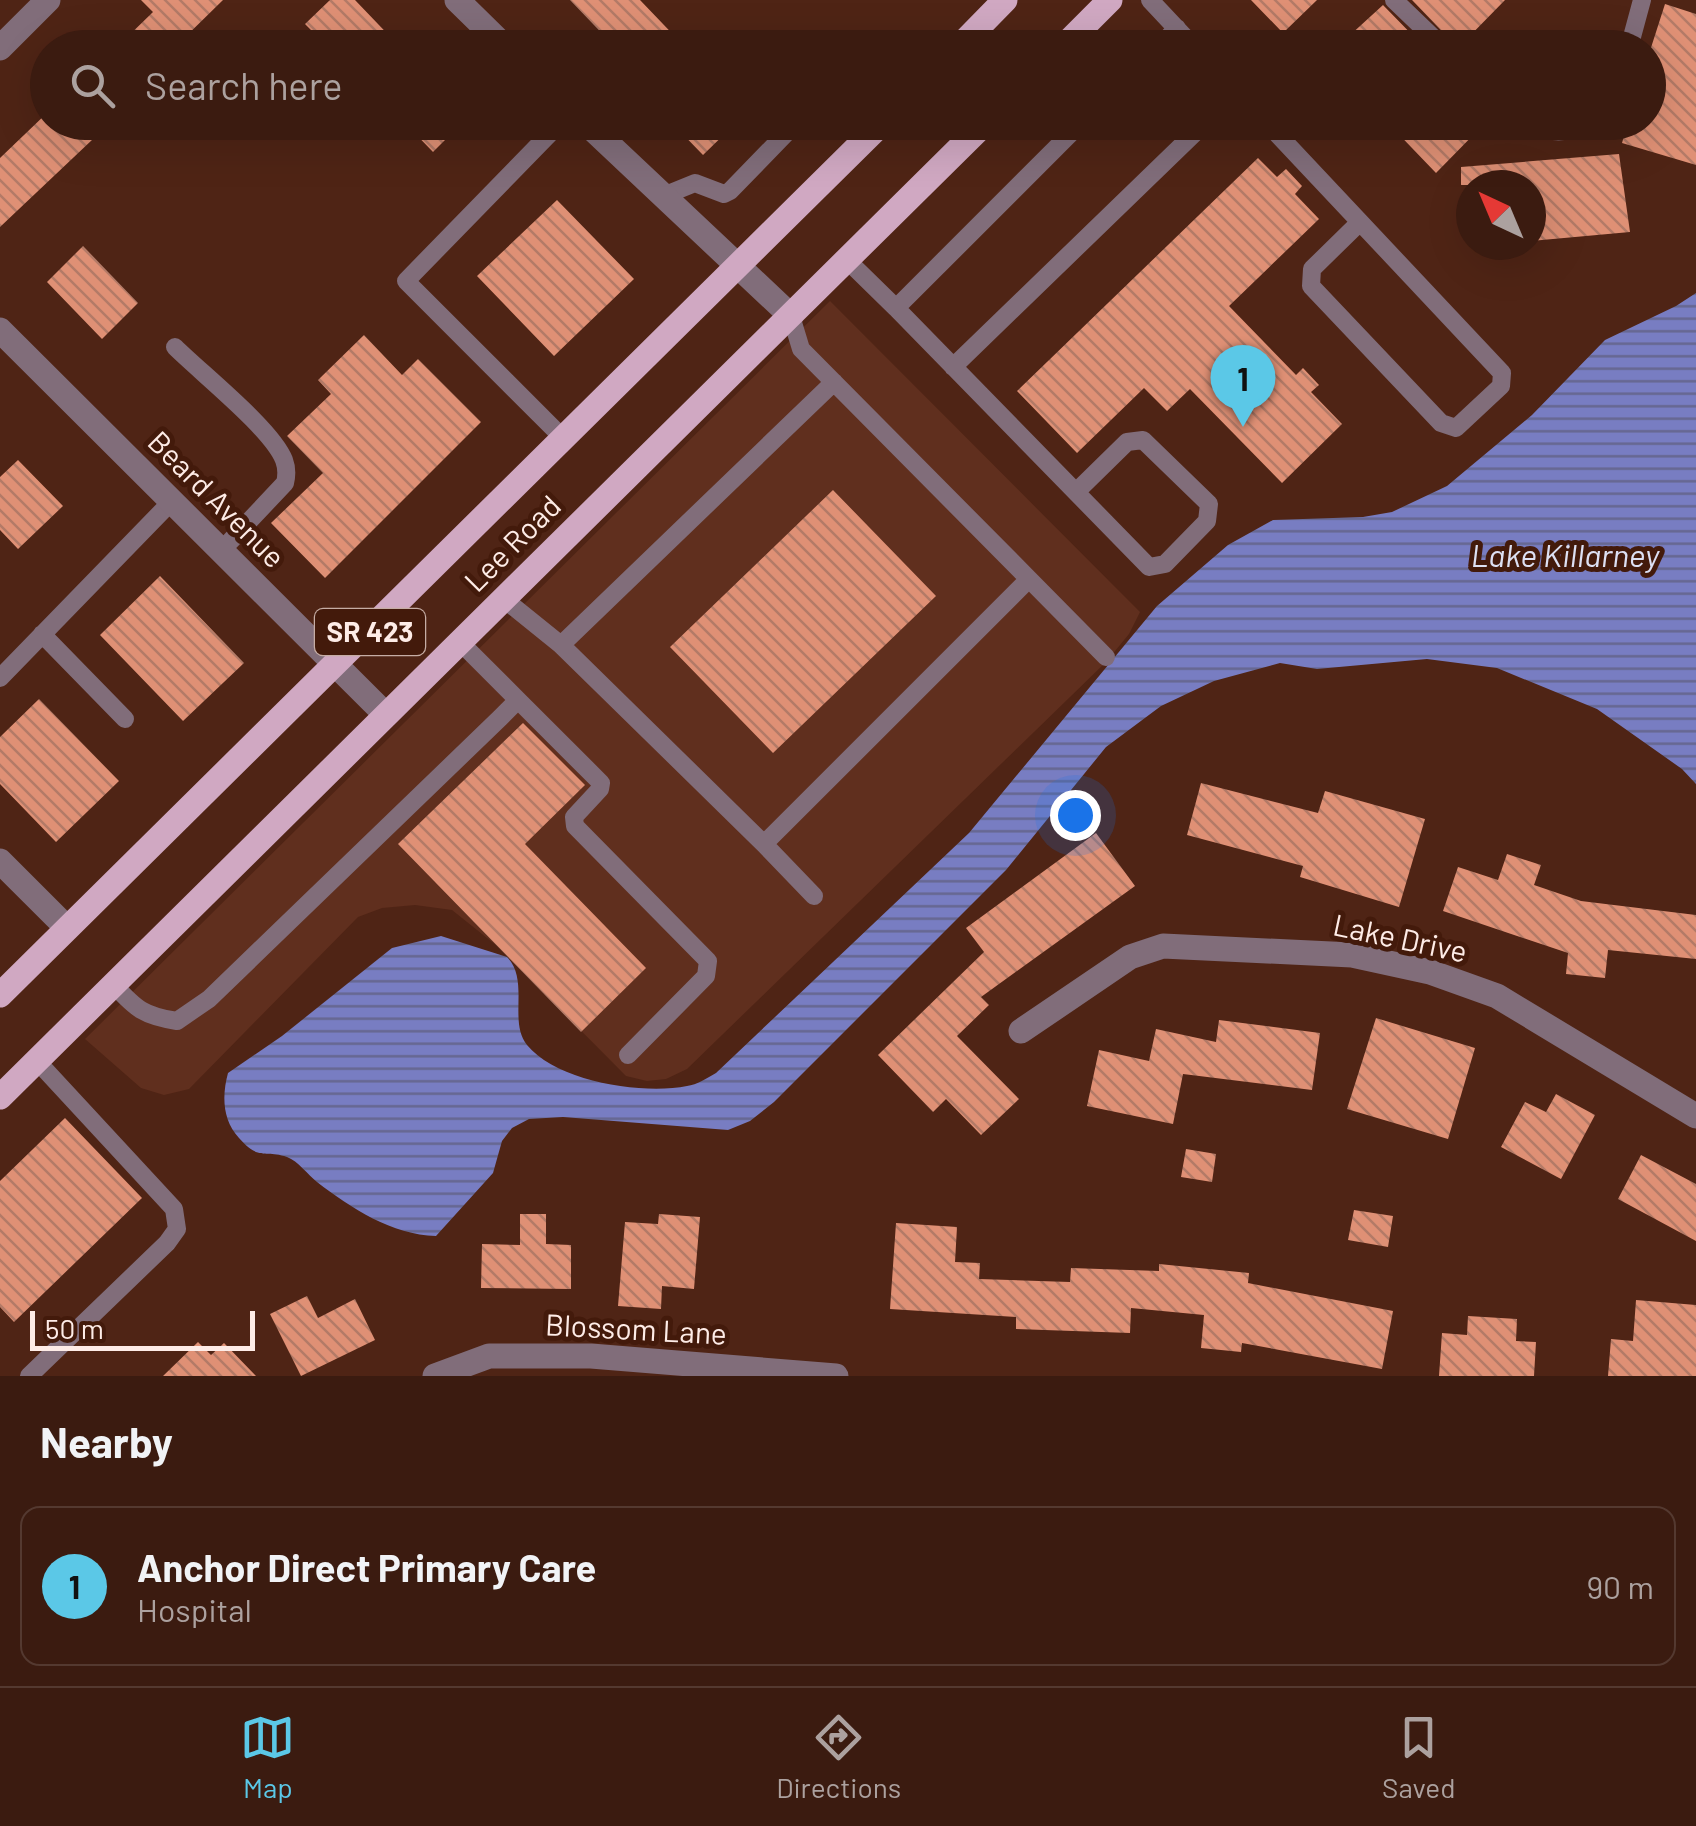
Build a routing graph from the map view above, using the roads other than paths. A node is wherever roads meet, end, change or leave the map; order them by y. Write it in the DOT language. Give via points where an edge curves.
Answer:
graph roads {
  1 [pos="48,0"];
  2 [pos="458,0"];
  3 [pos="1005,0"];
  4 [pos="1110,0"];
  5 [pos="1150,0"];
  6 [pos="1394,0"];
  7 [pos="1642,0"];
  8 [pos="1177,28"];
  9 [pos="488,30"];
  10 [pos="976,30"];
  11 [pos="1080,30"];
  12 [pos="1425,30"];
  13 [pos="1634,30"];
  14 [pos="0,48"];
  15 [pos="543,140"];
  16 [pos="604,140"];
  17 [pos="780,140"];
  18 [pos="854,140"];
  19 [pos="968,140"];
  20 [pos="1064,140"];
  21 [pos="1187,140"];
  22 [pos="1283,140"];
  23 [pos="663,196"];
  24 [pos="1360,222"];
  25 [pos="847,260"];
  26 [pos="739,268"];
  27 [pos="896,308"];
  28 [pos="791,316"];
  29 [pos="0,330"];
  30 [pos="175,347"];
  31 [pos="953,367"];
  32 [pos="834,382"];
  33 [pos="564,439"];
  34 [pos="1076,492"];
  35 [pos="172,501"];
  36 [pos="220,550"];
  37 [pos="1029,579"];
  38 [pos="504,598"];
  39 [pos="42,634"];
  40 [pos="460,642"];
  41 [pos="561,645"];
  42 [pos="1106,657"];
  43 [pos="335,666"];
  44 [pos="0,678"];
  45 [pos="518,700"];
  46 [pos="386,715"];
  47 [pos="125,719"];
  48 [pos="764,844"];
  49 [pos="0,861"];
  50 [pos="814,896"];
  51 [pos="67,928"];
  52 [pos="114,985"];
  53 [pos="0,995"];
  54 [pos="1021,1031"];
  55 [pos="628,1055"];
  56 [pos="37,1061"];
  57 [pos="0,1098"];
  58 [pos="1696,1116"];
  59 [pos="29,1376"];
  60 [pos="435,1376"];
  61 [pos="836,1376"];
  1 -- 14 [label="street"];
  2 -- 9 [label="street"];
  3 -- 10 [label="main road"];
  4 -- 11 [label="main road"];
  5 -- 8 [label="lane"];
  6 -- 12 [label="lane"];
  7 -- 13 [label="lane"];
  15 -- 33 [label="lane" via="406,281"];
  16 -- 23 [label="street"];
  17 -- 23 [label="lane" via="724,194 694,183"];
  18 -- 26 [label="main road, Lee Road / SR 423"];
  19 -- 25 [label="main road, Lee Road / SR 423"];
  20 -- 27 [label="lane"];
  21 -- 31 [label="lane"];
  22 -- 24 [label="lane"];
  23 -- 26 [label="street"];
  24 -- 24 [label="lane" via="1502,373 1501,386 1456,428 1441,423 1311,286 1312,269"];
  25 -- 27 [label="lane"];
  25 -- 28 [label="main road, Lee Road / SR 423"];
  26 -- 28 [label="street"];
  26 -- 33 [label="main road, Lee Road / SR 423"];
  27 -- 31 [label="lane"];
  28 -- 32 [label="lane" via="800,349"];
  28 -- 38 [label="main road, Lee Road / SR 423"];
  29 -- 35 [label="street, Beard Avenue"];
  30 -- 36 [label="lane" via="284,458 284,483"];
  31 -- 34 [label="lane"];
  32 -- 37 [label="lane"];
  32 -- 41 [label="lane"];
  33 -- 43 [label="main road, Lee Road / SR 423"];
  34 -- 34 [label="lane" via="1149,567 1165,564 1207,521 1209,504 1144,440 1127,442"];
  35 -- 36 [label="street, Beard Avenue"];
  35 -- 39 [label="lane"];
  36 -- 43 [label="street, Beard Avenue"];
  37 -- 42 [label="lane"];
  37 -- 48 [label="lane"];
  38 -- 40 [label="main road, Lee Road / SR 423"];
  38 -- 41 [label="lane"];
  39 -- 44 [label="lane"];
  39 -- 47 [label="lane"];
  40 -- 45 [label="lane"];
  40 -- 46 [label="main road, Lee Road / SR 423"];
  41 -- 48 [label="lane"];
  43 -- 46 [label="street, Beard Avenue"];
  43 -- 51 [label="main road, Lee Road / SR 423"];
  45 -- 52 [label="lane" via="193,1010 177,1021 150,1017"];
  45 -- 55 [label="lane" via="601,782 574,817 575,826 708,962 706,976"];
  46 -- 52 [label="main road, Lee Road / SR 423"];
  48 -- 50 [label="lane"];
  49 -- 51 [label="street"];
  51 -- 53 [label="main road, Lee Road / SR 423"];
  52 -- 56 [label="main road, Lee Road / SR 423"];
  54 -- 58 [label="street, Lake Drive" via="1130,957 1163,946 1352,955 1497,996"];
  56 -- 57 [label="main road, Lee Road / SR 423"];
  56 -- 59 [label="lane" via="174,1210 177,1228"];
  60 -- 61 [label="street, Blossom Lane" via="489,1356 591,1356"];
}
